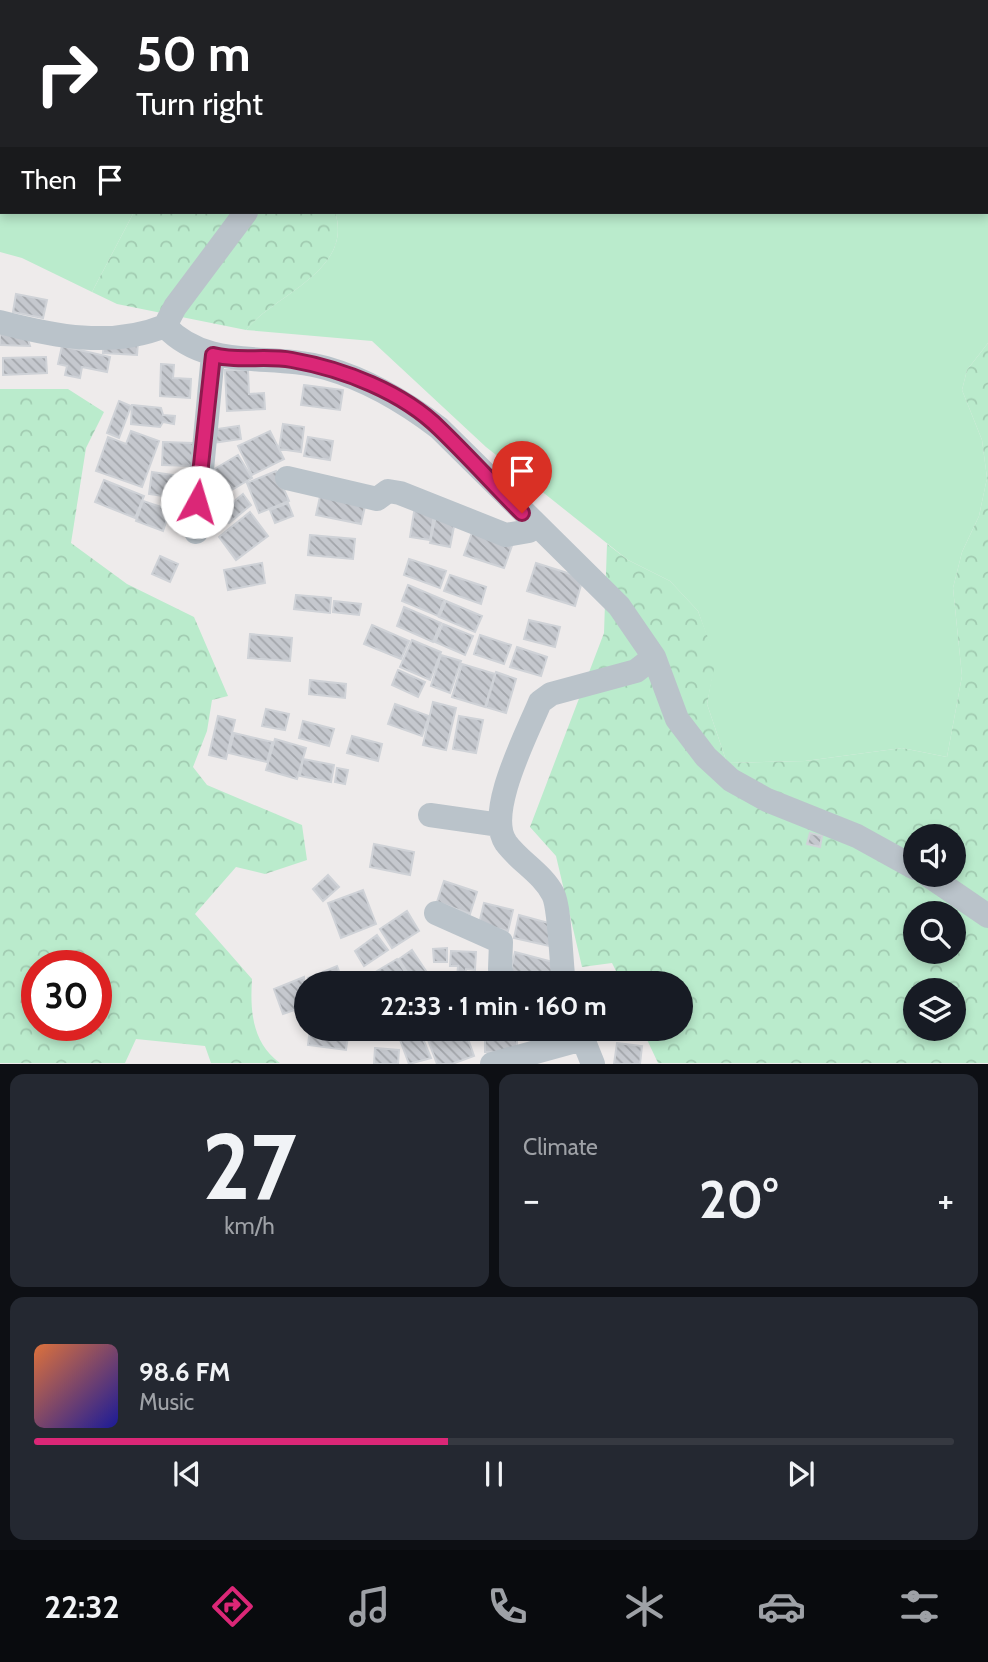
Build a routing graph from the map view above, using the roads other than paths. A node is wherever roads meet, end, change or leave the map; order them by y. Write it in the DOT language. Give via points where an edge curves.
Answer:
graph roads {
  1 [pos="245,214"];
  2 [pos="0,322"];
  3 [pos="164,326"];
  4 [pos="213,355"];
  5 [pos="287,478"];
  6 [pos="536,526"];
  7 [pos="196,532"];
  8 [pos="654,657"];
  9 [pos="430,815"];
  10 [pos="500,825"];
  11 [pos="903,861"];
  12 [pos="946,887"];
  13 [pos="436,913"];
  14 [pos="988,916"];
  15 [pos="501,971"];
  16 [pos="563,971"];
  17 [pos="560,1041"];
  18 [pos="584,1041"];
  19 [pos="492,1063"];
  20 [pos="593,1063"];
  1 -- 3 [label="street"];
  2 -- 3 [label="street" via="75,337 125,340"];
  3 -- 4 [label="street" via="178,340"];
  4 -- 6 [label="street" via="231,360 290,359 349,376 394,397 439,428"];
  4 -- 7 [label="street"];
  5 -- 6 [label="street" via="377,499 388,491 400,493 506,535"];
  6 -- 8 [label="street" via="618,606"];
  8 -- 10 [label="street" via="636,671 551,694 540,702 500,804"];
  8 -- 11 [label="street" via="677,719 706,757 732,780"];
  9 -- 10 [label="street"];
  10 -- 16 [label="street" via="504,840 543,878 554,896"];
  12 -- 14 [label="street"];
  13 -- 15 [label="street" via="501,942"];
  17 -- 19 [label="street"];
  18 -- 20 [label="street"];
}
